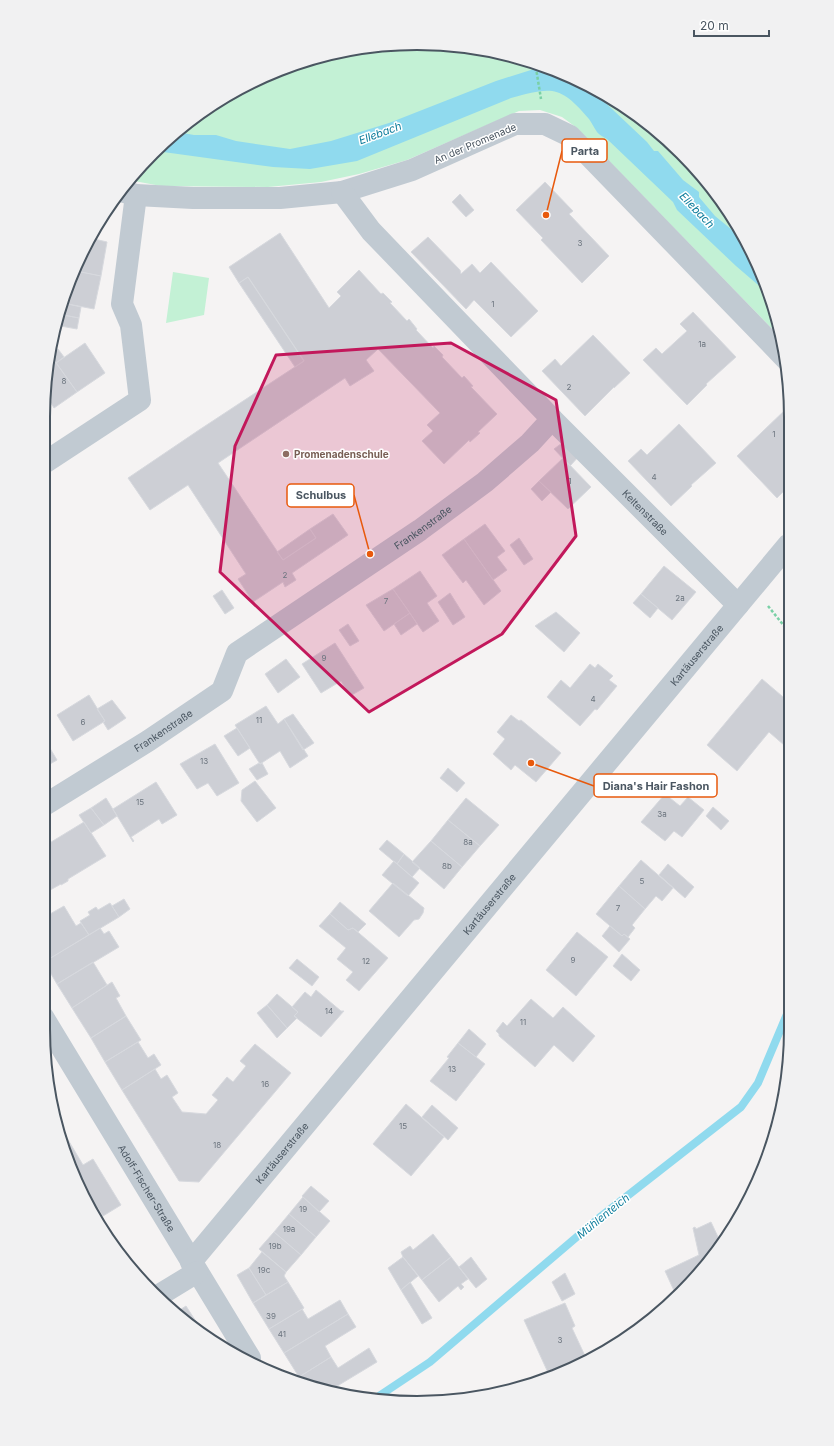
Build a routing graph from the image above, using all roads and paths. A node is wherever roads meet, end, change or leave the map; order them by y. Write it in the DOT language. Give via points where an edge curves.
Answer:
graph roads {
  1 [pos="536,70"];
  2 [pos="540,92"];
  3 [pos="342,192"];
  4 [pos="128,193"];
  5 [pos="778,351"];
  6 [pos="552,419"];
  7 [pos="50,459"];
  8 [pos="784,550"];
  9 [pos="753,588"];
  10 [pos="738,605"];
  11 [pos="784,626"];
  12 [pos="50,802"];
  13 [pos="50,1030"];
  14 [pos="194,1267"];
  15 [pos="162,1293"];
  16 [pos="248,1354"];
  1 -- 2 [label="path"];
  3 -- 4 [label="street, An der Promenade" via="280,198 193,198"];
  3 -- 5 [label="street, An der Promenade" via="412,170 515,124 545,124 570,136"];
  3 -- 6 [label="street" via="371,231"];
  4 -- 7 [label="street" via="122,304 131,325 140,400"];
  6 -- 10 [label="street, Keltenstraße"];
  6 -- 12 [label="street, Frankenstraße" via="530,444 485,482 420,530 237,653 222,691 148,741"];
  8 -- 9 [label="street, Kartäuserstraße"];
  9 -- 10 [label="street, Kartäuserstraße"];
  9 -- 11 [label="path"];
  10 -- 14 [label="street, Kartäuserstraße"];
  13 -- 14 [label="street, Adolf-Fischer-Straße"];
  14 -- 15 [label="street, Kartäuserstraße"];
  14 -- 16 [label="street, Adolf-Fischer-Straße"];
}
